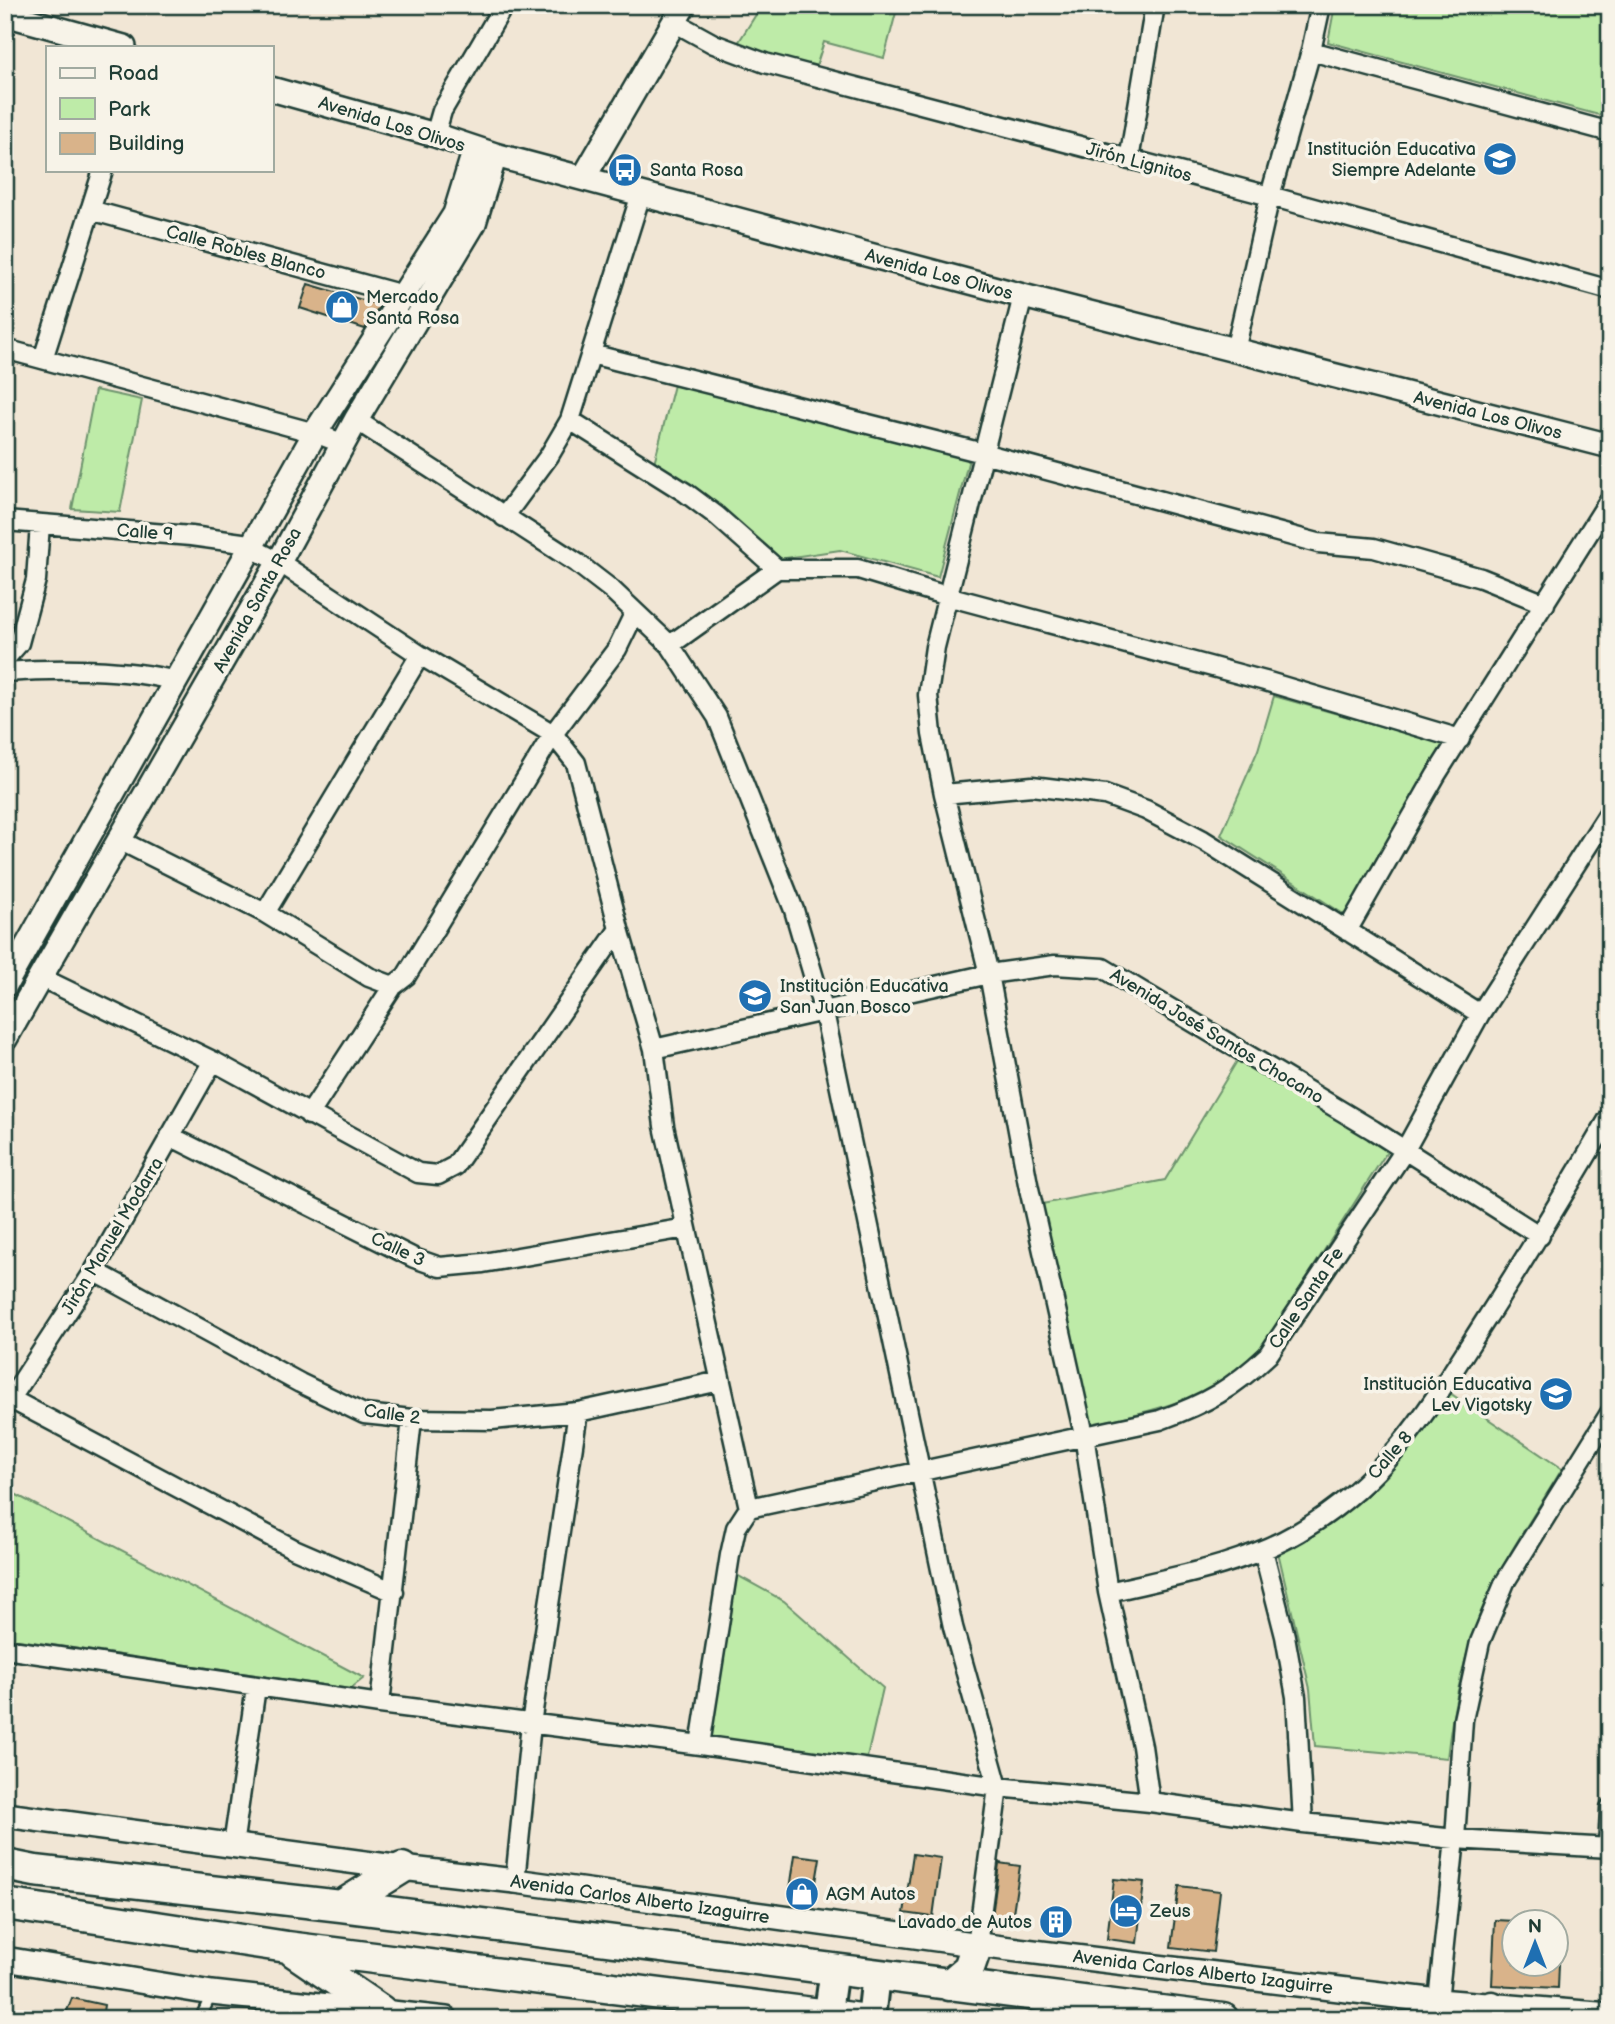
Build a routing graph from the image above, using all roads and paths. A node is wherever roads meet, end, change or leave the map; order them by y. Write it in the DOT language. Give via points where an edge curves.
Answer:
graph roads {
  1 [pos="504,5"];
  2 [pos="1155,5"];
  3 [pos="1321,5"];
  4 [pos="5,14"];
  5 [pos="679,14"];
  6 [pos="120,46"];
  7 [pos="1311,51"];
  8 [pos="273,90"];
  9 [pos="1610,132"];
  10 [pos="435,135"];
  11 [pos="485,152"];
  12 [pos="1129,160"];
  13 [pos="102,172"];
  14 [pos="584,177"];
  15 [pos="641,194"];
  16 [pos="1270,196"];
  17 [pos="90,210"];
  18 [pos="1610,289"];
  19 [pos="402,295"];
  20 [pos="1023,296"];
  21 [pos="5,349"];
  22 [pos="1235,351"];
  23 [pos="591,354"];
  24 [pos="43,359"];
  25 [pos="356,420"];
  26 [pos="570,420"];
  27 [pos="315,433"];
  28 [pos="344,444"];
  29 [pos="1610,446"];
  30 [pos="983,453"];
  31 [pos="1610,499"];
  32 [pos="504,517"];
  33 [pos="5,521"];
  34 [pos="40,524"];
  35 [pos="251,547"];
  36 [pos="279,562"];
  37 [pos="777,569"];
  38 [pos="947,596"];
  39 [pos="1545,604"];
  40 [pos="635,612"];
  41 [pos="670,645"];
  42 [pos="420,655"];
  43 [pos="5,659"];
  44 [pos="5,671"];
  45 [pos="176,681"];
  46 [pos="554,734"];
  47 [pos="1460,739"];
  48 [pos="944,794"];
  49 [pos="1610,811"];
  50 [pos="121,841"];
  51 [pos="265,913"];
  52 [pos="620,929"];
  53 [pos="1347,931"];
  54 [pos="989,974"];
  55 [pos="42,978"];
  56 [pos="5,985"];
  57 [pos="393,986"];
  58 [pos="824,1012"];
  59 [pos="1480,1014"];
  60 [pos="5,1039"];
  61 [pos="654,1049"];
  62 [pos="213,1061"];
  63 [pos="309,1115"];
  64 [pos="1610,1116"];
  65 [pos="170,1136"];
  66 [pos="1405,1150"];
  67 [pos="686,1228"];
  68 [pos="1540,1236"];
  69 [pos="94,1271"];
  70 [pos="720,1381"];
  71 [pos="7,1400"];
  72 [pos="578,1412"];
  73 [pos="1610,1413"];
  74 [pos="412,1419"];
  75 [pos="1084,1435"];
  76 [pos="920,1470"];
  77 [pos="749,1507"];
  78 [pos="1263,1550"];
  79 [pos="394,1592"];
  80 [pos="1108,1592"];
  81 [pos="5,1649"];
  82 [pos="256,1687"];
  83 [pos="380,1704"];
  84 [pos="531,1724"];
  85 [pos="700,1745"];
  86 [pos="998,1787"];
  87 [pos="1150,1802"];
  88 [pos="1610,1808"];
  89 [pos="5,1815"];
  90 [pos="1303,1822"];
  91 [pos="1455,1839"];
  92 [pos="5,1841"];
  93 [pos="233,1846"];
  94 [pos="1609,1848"];
  95 [pos="5,1865"];
  96 [pos="402,1868"];
  97 [pos="35,1871"];
  98 [pos="515,1881"];
  99 [pos="5,1904"];
  100 [pos="341,1906"];
  101 [pos="977,1945"];
  102 [pos="287,1947"];
  103 [pos="5,1959"];
  104 [pos="834,1969"];
  105 [pos="876,1975"];
  106 [pos="949,1985"];
  107 [pos="212,1993"];
  108 [pos="1438,2001"];
  109 [pos="1501,2013"];
  110 [pos="379,2015"];
  111 [pos="1610,2015"];
  112 [pos="828,2017"];
  113 [pos="200,2019"];
  114 [pos="446,2019"];
  115 [pos="860,2019"];
  116 [pos="871,2019"];
  117 [pos="1223,2019"];
  1 -- 10 [label="street" via="443,111"];
  2 -- 12 [label="street"];
  3 -- 7 [label="street"];
  4 -- 6 [label="street"];
  5 -- 12 [label="street, Jirón Lignitos" via="714,44 765,63"];
  5 -- 14 [label="street"];
  7 -- 9 [label="street"];
  7 -- 16 [label="street"];
  8 -- 10 [label="street, Avenida Los Olivos"];
  10 -- 11 [label="street, Avenida Los Olivos"];
  11 -- 14 [label="street, Avenida Los Olivos"];
  11 -- 19 [label="street, Avenida Santa Rosa" via="455,214"];
  11 -- 25 [label="street, Avenida Santa Rosa" via="474,223"];
  12 -- 16 [label="street, Jirón Lignitos"];
  13 -- 17 [label="street"];
  14 -- 15 [label="street, Avenida Los Olivos"];
  15 -- 20 [label="street, Avenida Los Olivos"];
  15 -- 23 [label="street"];
  16 -- 18 [label="street, Jirón Lignitos"];
  16 -- 22 [label="street"];
  17 -- 19 [label="street, Calle Robles Blanco"];
  17 -- 24 [label="street"];
  19 -- 27 [label="street, Avenida Santa Rosa"];
  20 -- 22 [label="street, Avenida Los Olivos"];
  20 -- 30 [label="street"];
  21 -- 24 [label="street"];
  22 -- 29 [label="street, Avenida Los Olivos"];
  23 -- 26 [label="street"];
  23 -- 30 [label="street"];
  24 -- 27 [label="street"];
  25 -- 28 [label="street, Avenida Santa Rosa"];
  25 -- 32 [label="street"];
  26 -- 32 [label="street"];
  26 -- 37 [label="street" via="717,516"];
  27 -- 28 [label="street"];
  27 -- 35 [label="street, Avenida Santa Rosa"];
  28 -- 36 [label="street, Avenida Santa Rosa"];
  30 -- 38 [label="street"];
  30 -- 39 [label="street" via="1318,543 1374,548 1481,578"];
  31 -- 39 [label="street"];
  32 -- 40 [label="street" via="577,563"];
  33 -- 34 [label="street, Calle 9"];
  34 -- 35 [label="street, Calle 9" via="191,536"];
  34 -- 43 [label="street" via="36,580 23,631"];
  35 -- 36 [label="street, Calle 9"];
  35 -- 45 [label="street, Avenida Santa Rosa"];
  36 -- 42 [label="street, Calle 9"];
  36 -- 50 [label="street, Avenida Santa Rosa"];
  37 -- 38 [label="street" via="858,569"];
  37 -- 41 [label="street"];
  38 -- 47 [label="street" via="1265,681"];
  38 -- 48 [label="street" via="928,695"];
  39 -- 47 [label="street"];
  40 -- 41 [label="street"];
  40 -- 46 [label="street" via="617,649"];
  41 -- 58 [label="street" via="717,717 794,911"];
  42 -- 46 [label="street, Calle 9"];
  42 -- 51 [label="street"];
  44 -- 45 [label="street" via="149,673"];
  45 -- 56 [label="street, Avenida Santa Rosa"];
  46 -- 52 [label="street" via="576,762"];
  46 -- 57 [label="street" via="406,976"];
  47 -- 53 [label="street"];
  48 -- 53 [label="street" via="1032,786 1105,795 1203,840"];
  48 -- 54 [label="street"];
  49 -- 59 [label="street, Calle Santa Fe"];
  50 -- 51 [label="street"];
  50 -- 55 [label="street, Avenida Santa Rosa"];
  51 -- 57 [label="street" via="369,977"];
  52 -- 61 [label="street"];
  52 -- 63 [label="street" via="455,1166 438,1175 418,1173"];
  53 -- 59 [label="street"];
  54 -- 58 [label="street, Avenida José Santos Chocano"];
  54 -- 66 [label="street, Avenida José Santos Chocano" via="1055,965 1103,968"];
  54 -- 75 [label="street" via="1028,1184"];
  55 -- 60 [label="street, Avenida Santa Rosa"];
  55 -- 62 [label="street"];
  57 -- 63 [label="street"];
  58 -- 61 [label="street, Avenida José Santos Chocano"];
  58 -- 76 [label="street"];
  59 -- 66 [label="street, Calle Santa Fe"];
  61 -- 67 [label="street" via="664,1126"];
  62 -- 63 [label="street"];
  62 -- 65 [label="street, Jirón Manuel Modarra"];
  64 -- 68 [label="street, Calle 8"];
  65 -- 67 [label="street, Calle 3" via="440,1267"];
  65 -- 69 [label="street, Jirón Manuel Modarra"];
  66 -- 68 [label="street, Avenida José Santos Chocano"];
  66 -- 75 [label="street, Calle Santa Fe" via="1268,1354 1241,1380 1183,1412"];
  67 -- 70 [label="street"];
  68 -- 78 [label="street, Calle 8" via="1398,1449 1338,1507"];
  69 -- 71 [label="street, Jirón Manuel Modarra"];
  69 -- 74 [label="street, Calle 2" via="364,1414"];
  70 -- 72 [label="street, Calle 2"];
  70 -- 77 [label="street"];
  71 -- 79 [label="street" via="292,1548"];
  72 -- 74 [label="street, Calle 2" via="492,1420"];
  72 -- 84 [label="street"];
  73 -- 91 [label="street" via="1505,1582 1480,1642 1463,1720"];
  74 -- 79 [label="street"];
  75 -- 76 [label="street, Calle Santa Fe"];
  75 -- 80 [label="street"];
  76 -- 77 [label="street, Calle Santa Fe"];
  76 -- 86 [label="street" via="953,1627"];
  77 -- 85 [label="street" via="736,1528 730,1555"];
  78 -- 80 [label="street, Calle 8" via="1205,1570"];
  78 -- 90 [label="street" via="1296,1697"];
  79 -- 83 [label="street"];
  80 -- 87 [label="street"];
  81 -- 82 [label="street"];
  82 -- 83 [label="street"];
  82 -- 93 [label="street"];
  83 -- 84 [label="street"];
  84 -- 85 [label="street"];
  84 -- 98 [label="street"];
  85 -- 86 [label="street"];
  86 -- 87 [label="street"];
  86 -- 101 [label="street"];
  87 -- 90 [label="street"];
  88 -- 94 [label="street"];
  89 -- 93 [label="street, Avenida Carlos Alberto Izaguirre"];
  90 -- 91 [label="street"];
  91 -- 94 [label="street"];
  91 -- 108 [label="street"];
  92 -- 97 [label="main road"];
  93 -- 96 [label="street, Avenida Carlos Alberto Izaguirre"];
  95 -- 97 [label="main road"];
  96 -- 98 [label="street, Avenida Carlos Alberto Izaguirre"];
  96 -- 100 [label="main road"];
  97 -- 100 [label="main road"];
  98 -- 101 [label="street, Avenida Carlos Alberto Izaguirre"];
  99 -- 102 [label="main road"];
  100 -- 104 [label="main road"];
  101 -- 106 [label="main road" via="969,1968"];
  101 -- 108 [label="street, Avenida Carlos Alberto Izaguirre"];
  102 -- 110 [label="main road"];
  102 -- 112 [label="main road"];
  103 -- 107 [label="street"];
  104 -- 105 [label="main road"];
  104 -- 112 [label="main road"];
  105 -- 106 [label="main road"];
  105 -- 116 [label="main road"];
  106 -- 117 [label="main road"];
  107 -- 110 [label="street"];
  107 -- 113 [label="lane"];
  108 -- 109 [label="street, Avenida Carlos Alberto Izaguirre"];
  109 -- 111 [label="street, Avenida Carlos Alberto Izaguirre"];
  110 -- 114 [label="street"];
  112 -- 115 [label="main road"];
}
